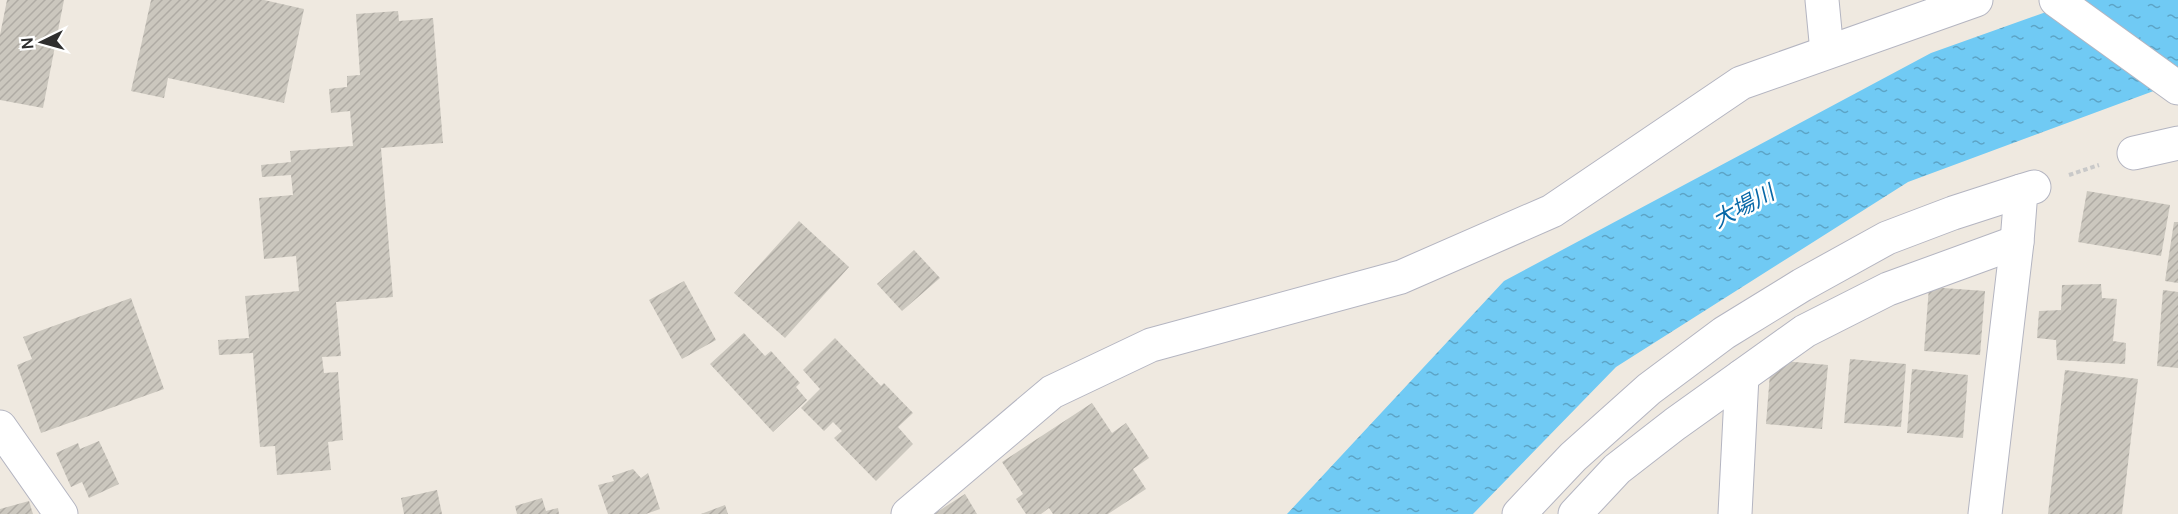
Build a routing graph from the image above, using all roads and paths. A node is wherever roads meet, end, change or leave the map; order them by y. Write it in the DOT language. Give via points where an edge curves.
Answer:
graph roads {
  1 [pos="1822,0"];
  2 [pos="1976,0"];
  3 [pos="2058,1"];
  4 [pos="1827,52"];
  5 [pos="2178,88"];
  6 [pos="2178,143"];
  7 [pos="2133,153"];
  8 [pos="2027,189"];
  9 [pos="2017,242"];
  10 [pos="1742,376"];
  11 [pos="0,427"];
  12 [pos="61,514"];
  13 [pos="908,514"];
  14 [pos="1519,514"];
  15 [pos="1575,514"];
  16 [pos="1735,514"];
  17 [pos="1984,514"];
  1 -- 4 [label="street"];
  2 -- 4 [label="street"];
  3 -- 5 [label="street"];
  4 -- 13 [label="street" via="1741,83 1541,216 1401,277 1151,345 1052,392"];
  6 -- 7 [label="street"];
  7 -- 8 [label="path"];
  8 -- 9 [label="street"];
  8 -- 14 [label="street" via="1887,238 1724,333 1649,389 1573,457"];
  9 -- 10 [label="street" via="1888,289 1805,331"];
  9 -- 17 [label="street"];
  10 -- 15 [label="street" via="1617,469"];
  10 -- 16 [label="street"];
  11 -- 12 [label="street"];
}
